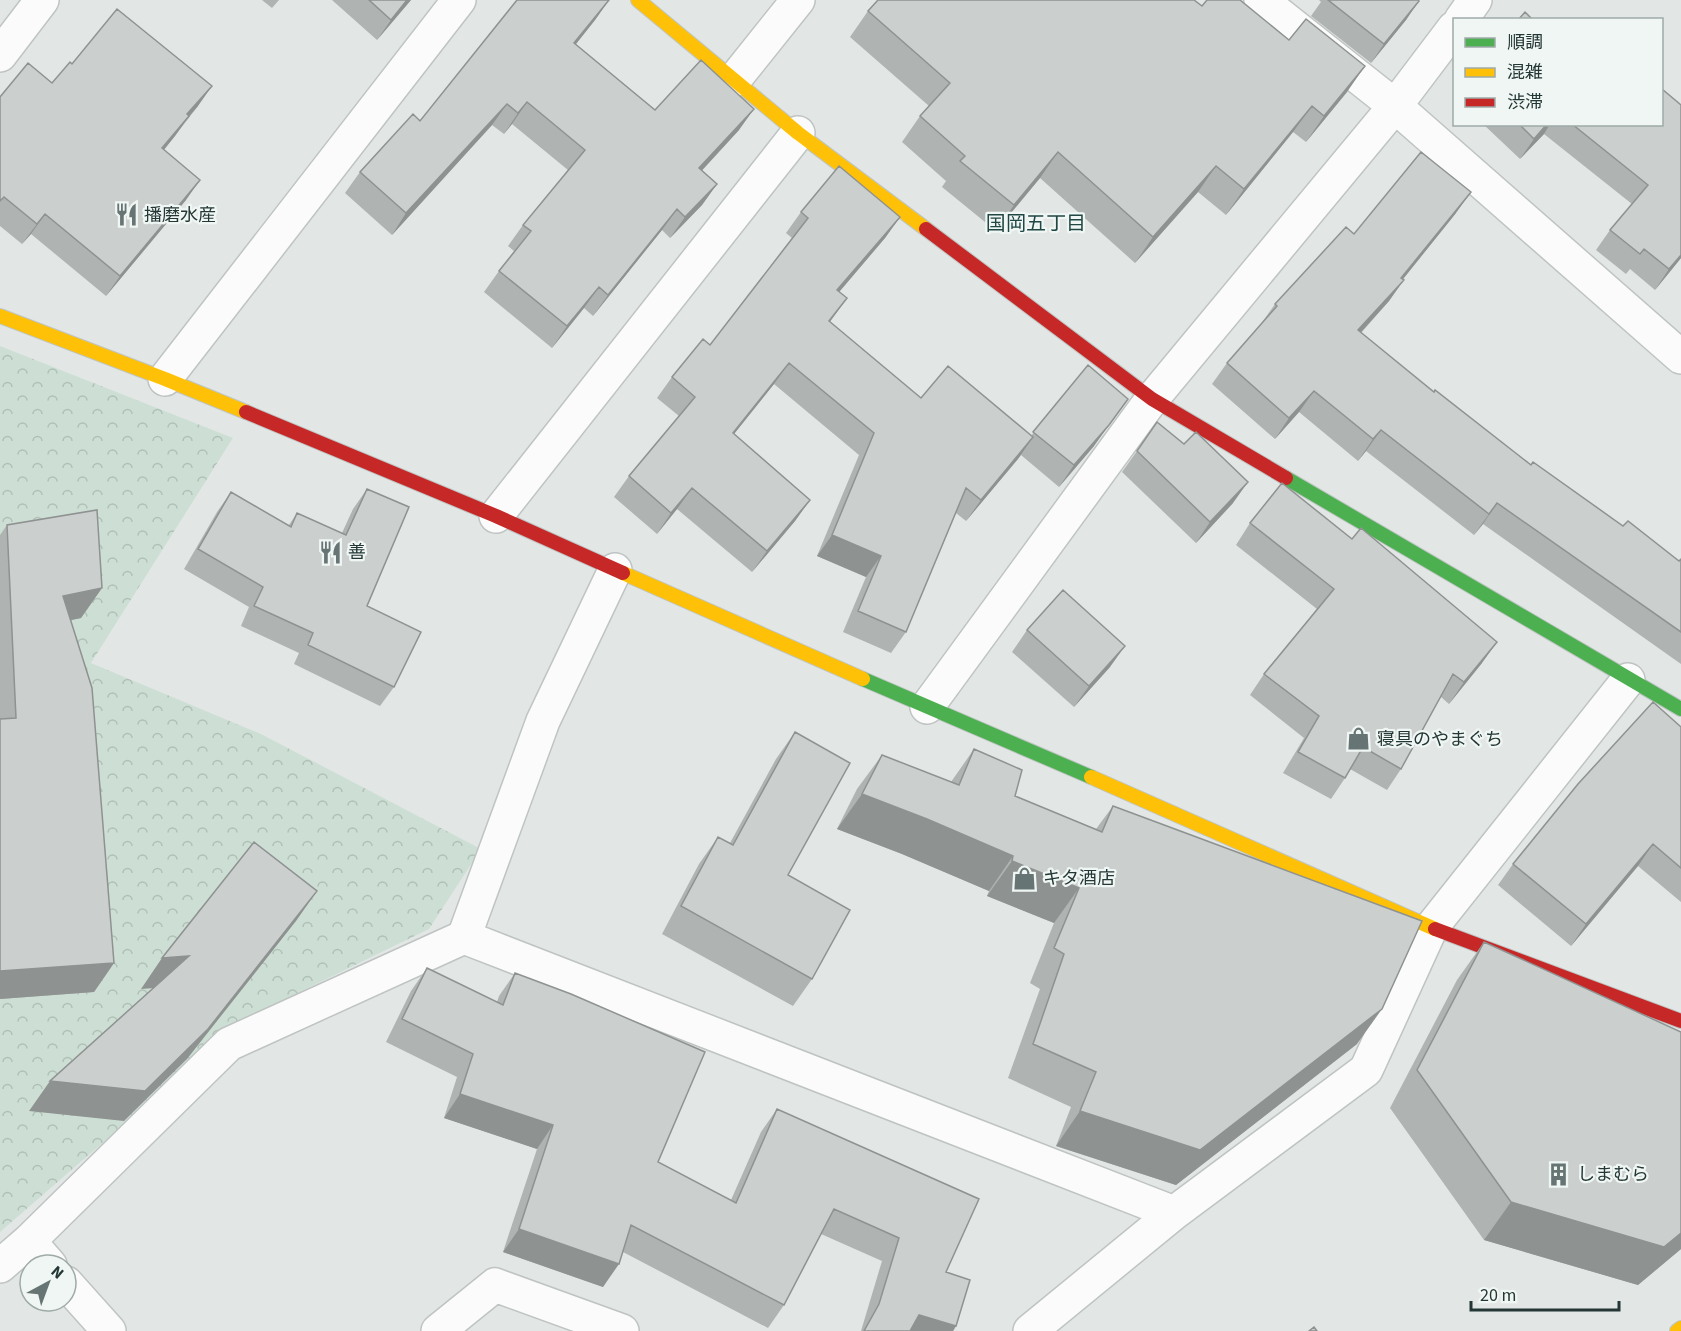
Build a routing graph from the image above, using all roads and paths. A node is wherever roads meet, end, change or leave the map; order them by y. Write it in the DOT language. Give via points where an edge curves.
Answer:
graph roads {
  1 [pos="42,0"];
  2 [pos="459,0"];
  3 [pos="638,0"];
  4 [pos="798,0"];
  5 [pos="1261,0"];
  6 [pos="1475,0"];
  7 [pos="1462,18"];
  8 [pos="1453,31"];
  9 [pos="0,55"];
  10 [pos="734,80"];
  11 [pos="1395,106"];
  12 [pos="798,133"];
  13 [pos="0,316"];
  14 [pos="1681,357"];
  15 [pos="165,379"];
  16 [pos="1152,399"];
  17 [pos="496,516"];
  18 [pos="615,570"];
  19 [pos="1628,680"];
  20 [pos="927,707"];
  21 [pos="1681,709"];
  22 [pos="1431,928"];
  23 [pos="464,937"];
  24 [pos="1681,1022"];
  25 [pos="1174,1213"];
  26 [pos="29,1241"];
  27 [pos="40,1253"];
  28 [pos="0,1266"];
  29 [pos="78,1296"];
  30 [pos="1681,1328"];
  31 [pos="109,1331"];
  32 [pos="438,1331"];
  33 [pos="622,1331"];
  34 [pos="1030,1331"];
  35 [pos="1677,1331"];
  1 -- 9 [label="street"];
  2 -- 15 [label="street"];
  3 -- 10 [label="street"];
  4 -- 10 [label="street"];
  5 -- 11 [label="street"];
  6 -- 7 [label="street"];
  8 -- 11 [label="street"];
  10 -- 12 [label="street"];
  11 -- 14 [label="street"];
  11 -- 16 [label="street"];
  12 -- 16 [label="street"];
  12 -- 17 [label="street"];
  13 -- 15 [label="street"];
  15 -- 17 [label="street"];
  16 -- 19 [label="street"];
  16 -- 20 [label="street"];
  17 -- 18 [label="street"];
  18 -- 20 [label="street"];
  18 -- 23 [label="street" via="543,721"];
  19 -- 21 [label="street"];
  19 -- 22 [label="street"];
  20 -- 22 [label="street"];
  22 -- 24 [label="street"];
  22 -- 25 [label="street" via="1366,1070"];
  23 -- 25 [label="street"];
  23 -- 26 [label="street" via="229,1044"];
  25 -- 34 [label="street"];
  26 -- 27 [label="street"];
  26 -- 28 [label="street"];
  29 -- 31 [label="street"];
  30 -- 35 [label="street"];
  32 -- 33 [label="street" via="495,1285"];
}
